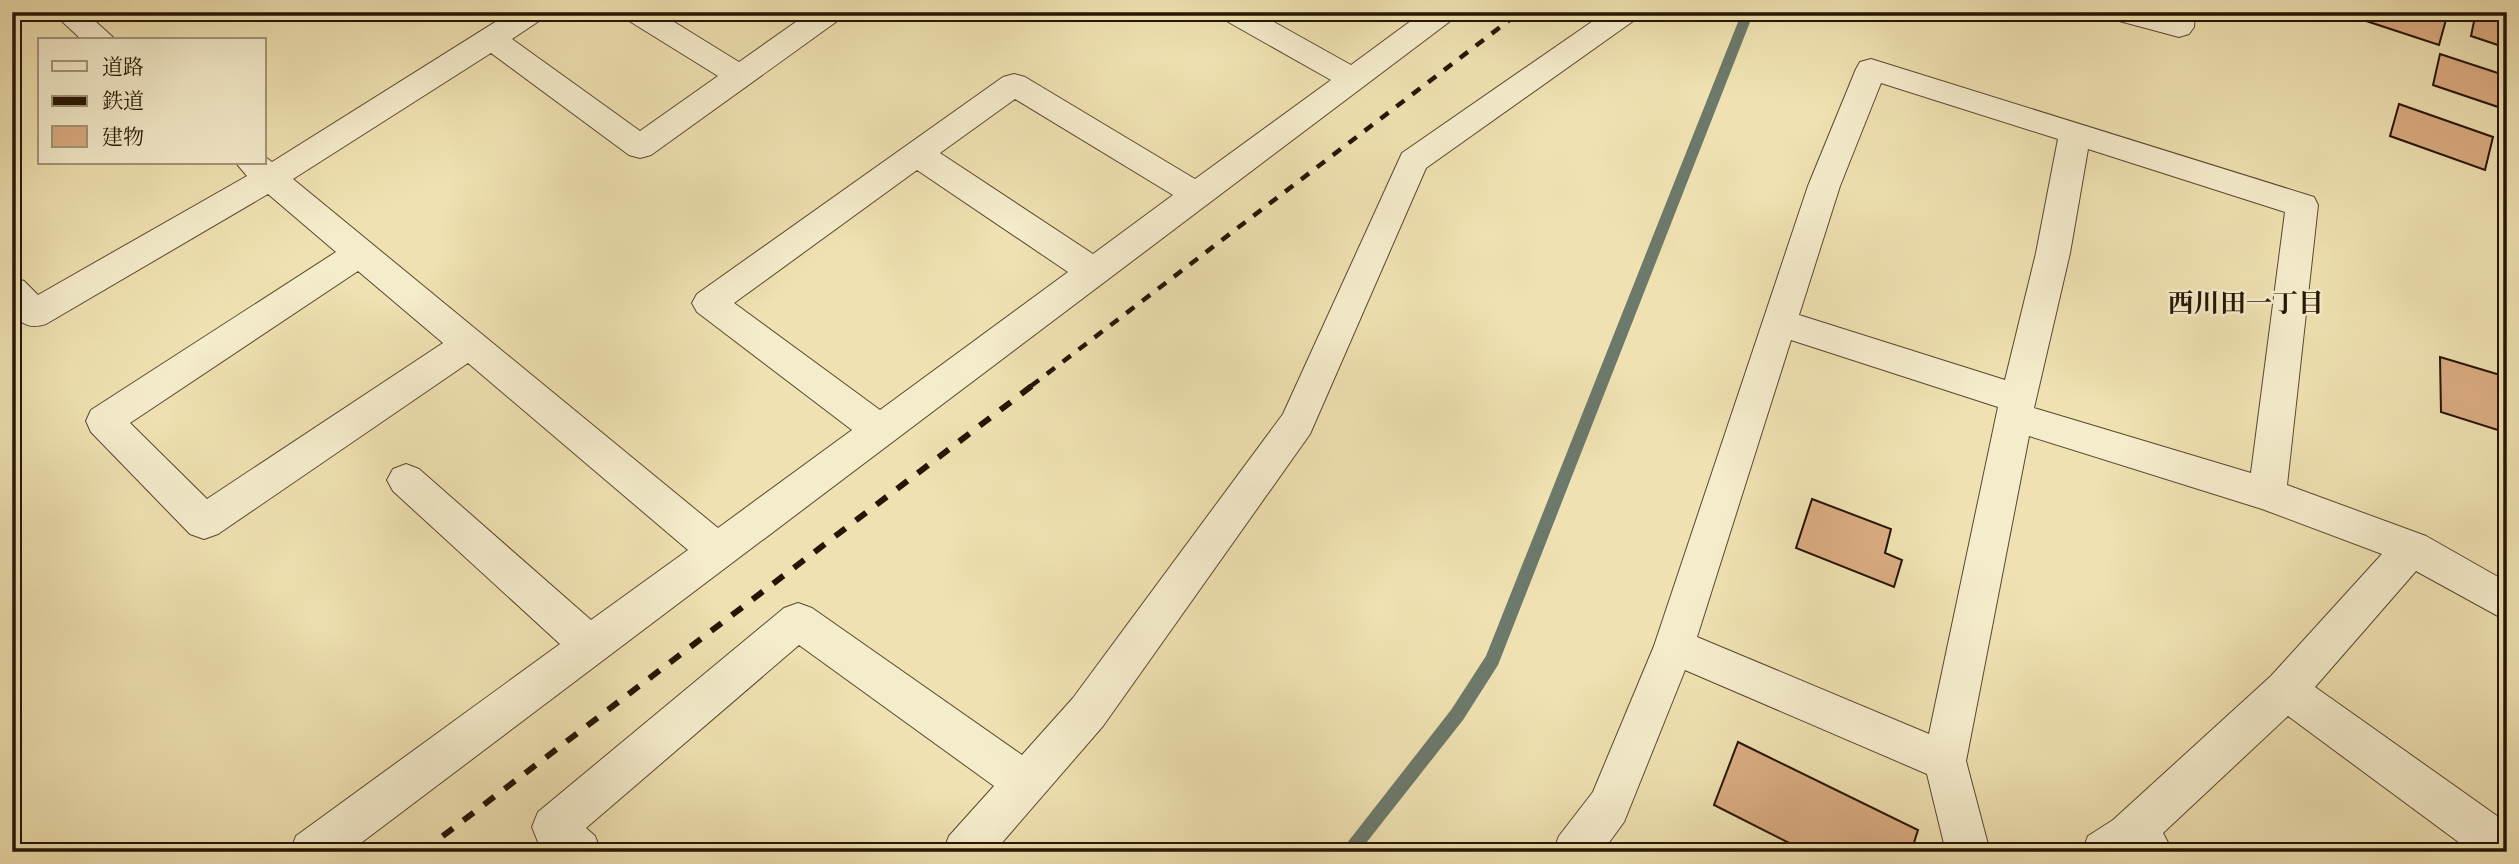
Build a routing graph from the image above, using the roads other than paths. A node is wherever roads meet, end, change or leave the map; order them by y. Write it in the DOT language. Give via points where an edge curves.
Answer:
graph roads {
  1 [pos="66,12"];
  2 [pos="532,12"];
  3 [pos="636,12"];
  4 [pos="830,12"];
  5 [pos="1233,12"];
  6 [pos="1443,12"];
  7 [pos="1626,12"];
  8 [pos="2122,12"];
  9 [pos="2180,12"];
  10 [pos="98,38"];
  11 [pos="492,39"];
  12 [pos="740,76"];
  13 [pos="1353,79"];
  14 [pos="2075,135"];
  15 [pos="919,155"];
  16 [pos="261,170"];
  17 [pos="1197,195"];
  18 [pos="358,254"];
  19 [pos="1094,272"];
  20 [pos="19,310"];
  21 [pos="1780,323"];
  22 [pos="469,344"];
  23 [pos="2016,408"];
  24 [pos="880,430"];
  25 [pos="406,481"];
  26 [pos="2267,494"];
  27 [pos="2412,548"];
  28 [pos="717,551"];
  29 [pos="2507,603"];
  30 [pos="590,645"];
  31 [pos="1674,646"];
  32 [pos="2286,691"];
  33 [pos="1945,761"];
  34 [pos="1026,783"];
  35 [pos="2128,846"];
  36 [pos="2507,850"];
  37 [pos="312,852"];
  38 [pos="579,852"];
  39 [pos="965,852"];
  40 [pos="1575,852"];
  41 [pos="1968,852"];
  1 -- 10 [label="street"];
  2 -- 11 [label="street"];
  3 -- 12 [label="street"];
  4 -- 12 [label="street"];
  5 -- 13 [label="street"];
  6 -- 13 [label="street"];
  7 -- 34 [label="street" via="1413,160 1297,423 1088,712"];
  8 -- 9 [label="street" via="2179,27"];
  11 -- 12 [label="street" via="640,146"];
  11 -- 16 [label="street"];
  13 -- 17 [label="street"];
  14 -- 21 [label="street" via="1871,69 1824,186"];
  14 -- 23 [label="street"];
  14 -- 26 [label="street" via="2302,205"];
  15 -- 17 [label="street" via="1014,84"];
  15 -- 19 [label="street"];
  15 -- 24 [label="street" via="709,303"];
  16 -- 18 [label="street"];
  16 -- 20 [label="street"];
  17 -- 19 [label="street"];
  18 -- 22 [label="street"];
  18 -- 22 [label="street" via="104,421 204,522"];
  19 -- 24 [label="street"];
  21 -- 23 [label="street"];
  21 -- 31 [label="street"];
  22 -- 28 [label="street"];
  23 -- 26 [label="street"];
  23 -- 33 [label="street"];
  24 -- 28 [label="street"];
  25 -- 30 [label="street"];
  26 -- 27 [label="street"];
  27 -- 29 [label="street"];
  27 -- 32 [label="street"];
  28 -- 30 [label="street"];
  30 -- 37 [label="street"];
  31 -- 33 [label="street"];
  31 -- 40 [label="street" via="1609,807"];
  32 -- 35 [label="street"];
  32 -- 36 [label="street"];
  33 -- 41 [label="street"];
  34 -- 38 [label="street" via="797,621 554,827"];
  34 -- 39 [label="street"];
}
